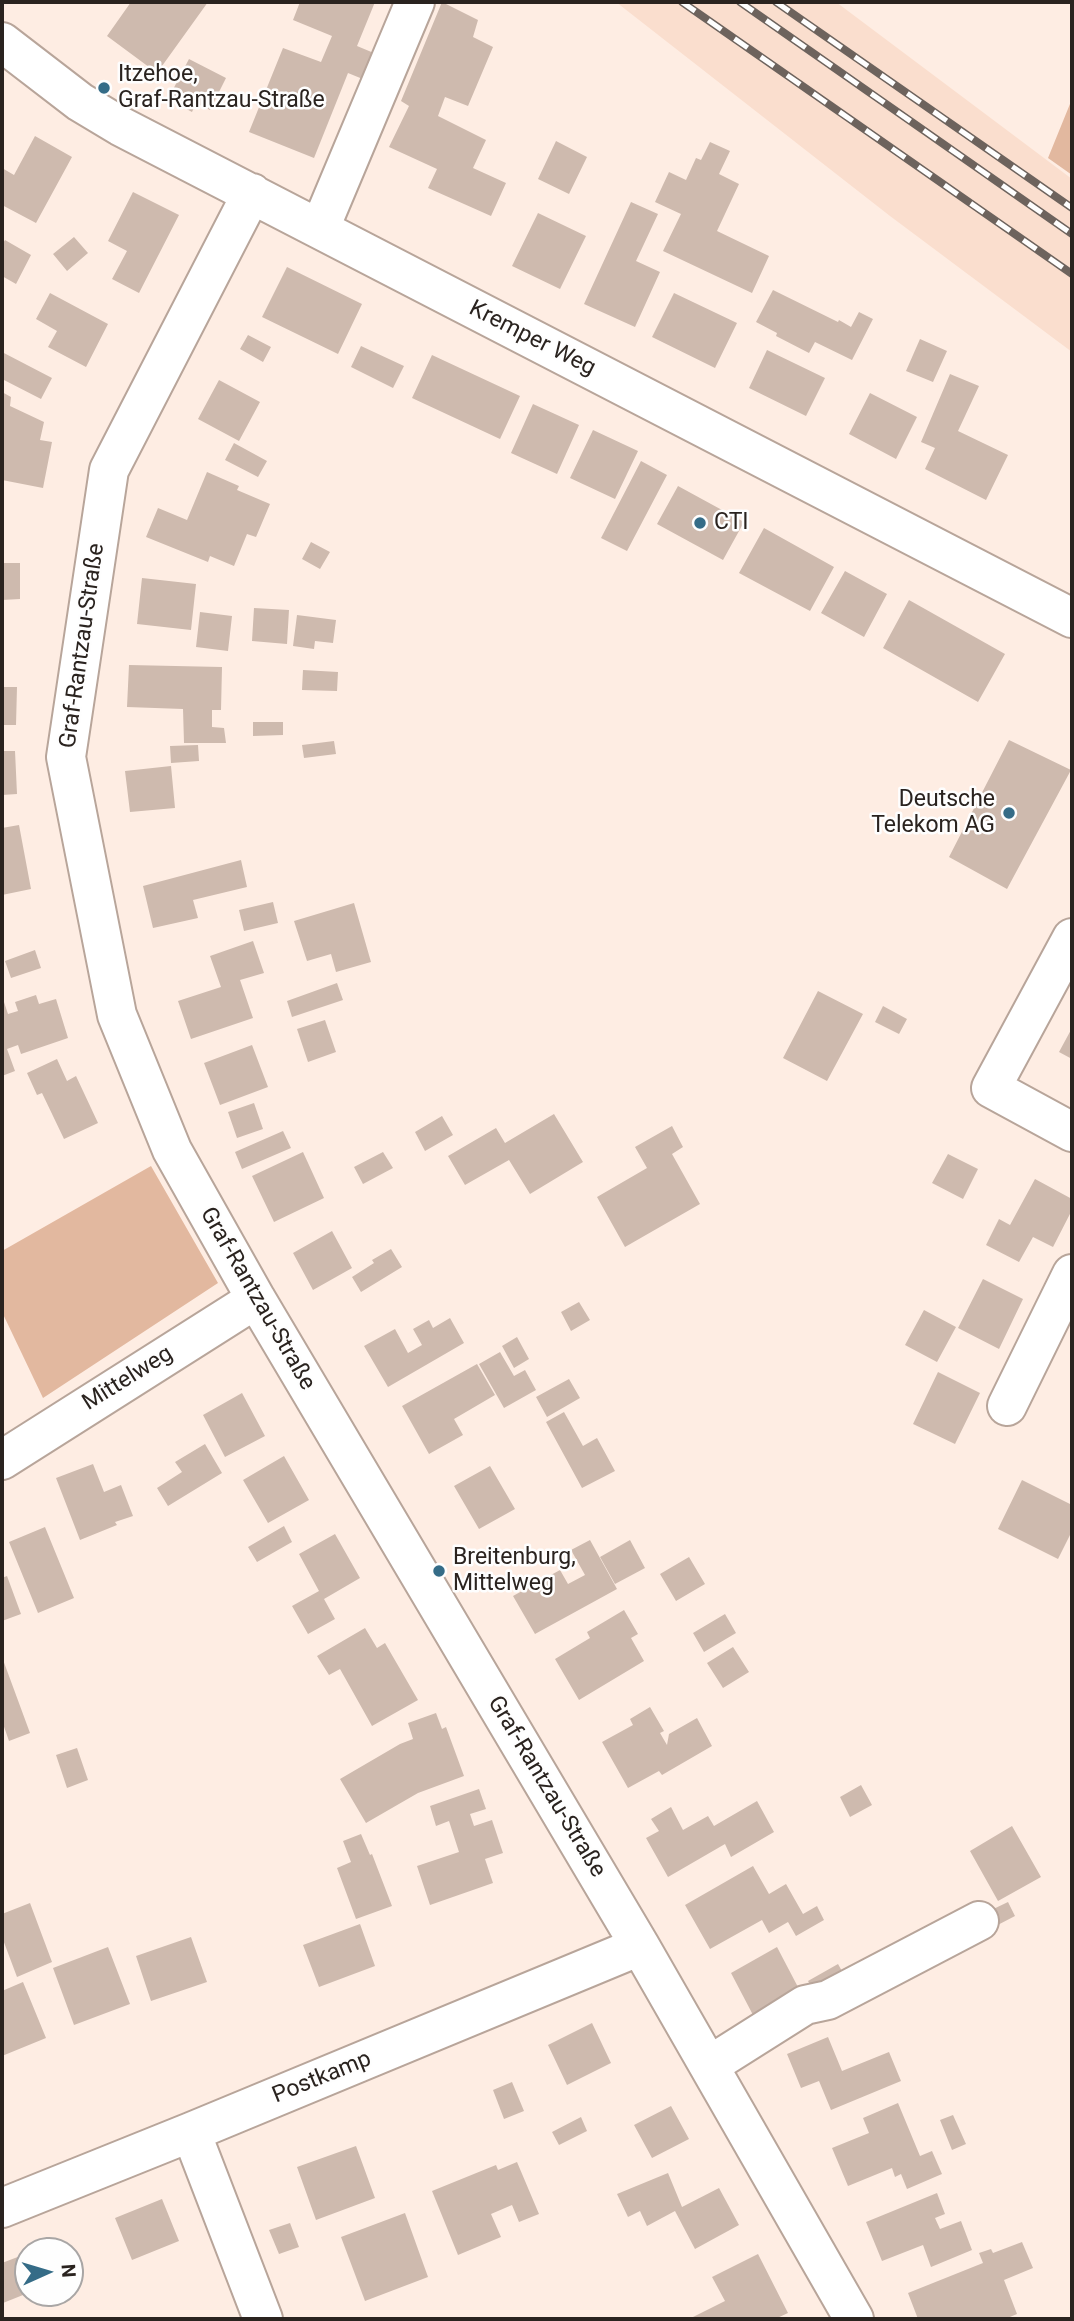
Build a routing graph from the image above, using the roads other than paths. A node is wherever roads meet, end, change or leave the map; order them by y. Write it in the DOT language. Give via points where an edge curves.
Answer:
graph roads {
  1 [pos="415,2"];
  2 [pos="2,43"];
  3 [pos="252,193"];
  4 [pos="320,228"];
  5 [pos="1072,618"];
  6 [pos="1072,938"];
  7 [pos="1072,1132"];
  8 [pos="1072,1274"];
  9 [pos="256,1299"];
  10 [pos="1007,1406"];
  11 [pos="2,1460"];
  12 [pos="979,1921"];
  13 [pos="640,1945"];
  14 [pos="710,2066"];
  15 [pos="191,2132"];
  16 [pos="2,2208"];
  17 [pos="263,2319"];
  18 [pos="854,2319"];
  1 -- 4 [label="street"];
  2 -- 3 [label="street, Kremper Weg" via="80,102"];
  3 -- 4 [label="street, Kremper Weg"];
  3 -- 9 [label="street, Graf-Rantzau-Straße" via="109,470 66,757 117,1015 172,1150"];
  4 -- 5 [label="street, Kremper Weg"];
  6 -- 7 [label="street" via="991,1088"];
  8 -- 10 [label="street"];
  9 -- 11 [label="street, Mittelweg"];
  9 -- 13 [label="street, Graf-Rantzau-Straße"];
  12 -- 14 [label="street" via="828,2000 805,2005"];
  13 -- 14 [label="street, Graf-Rantzau-Straße"];
  13 -- 15 [label="street, Postkamp"];
  14 -- 18 [label="street, Graf-Rantzau-Straße"];
  15 -- 16 [label="street, Postkamp"];
  15 -- 17 [label="street"];
}
